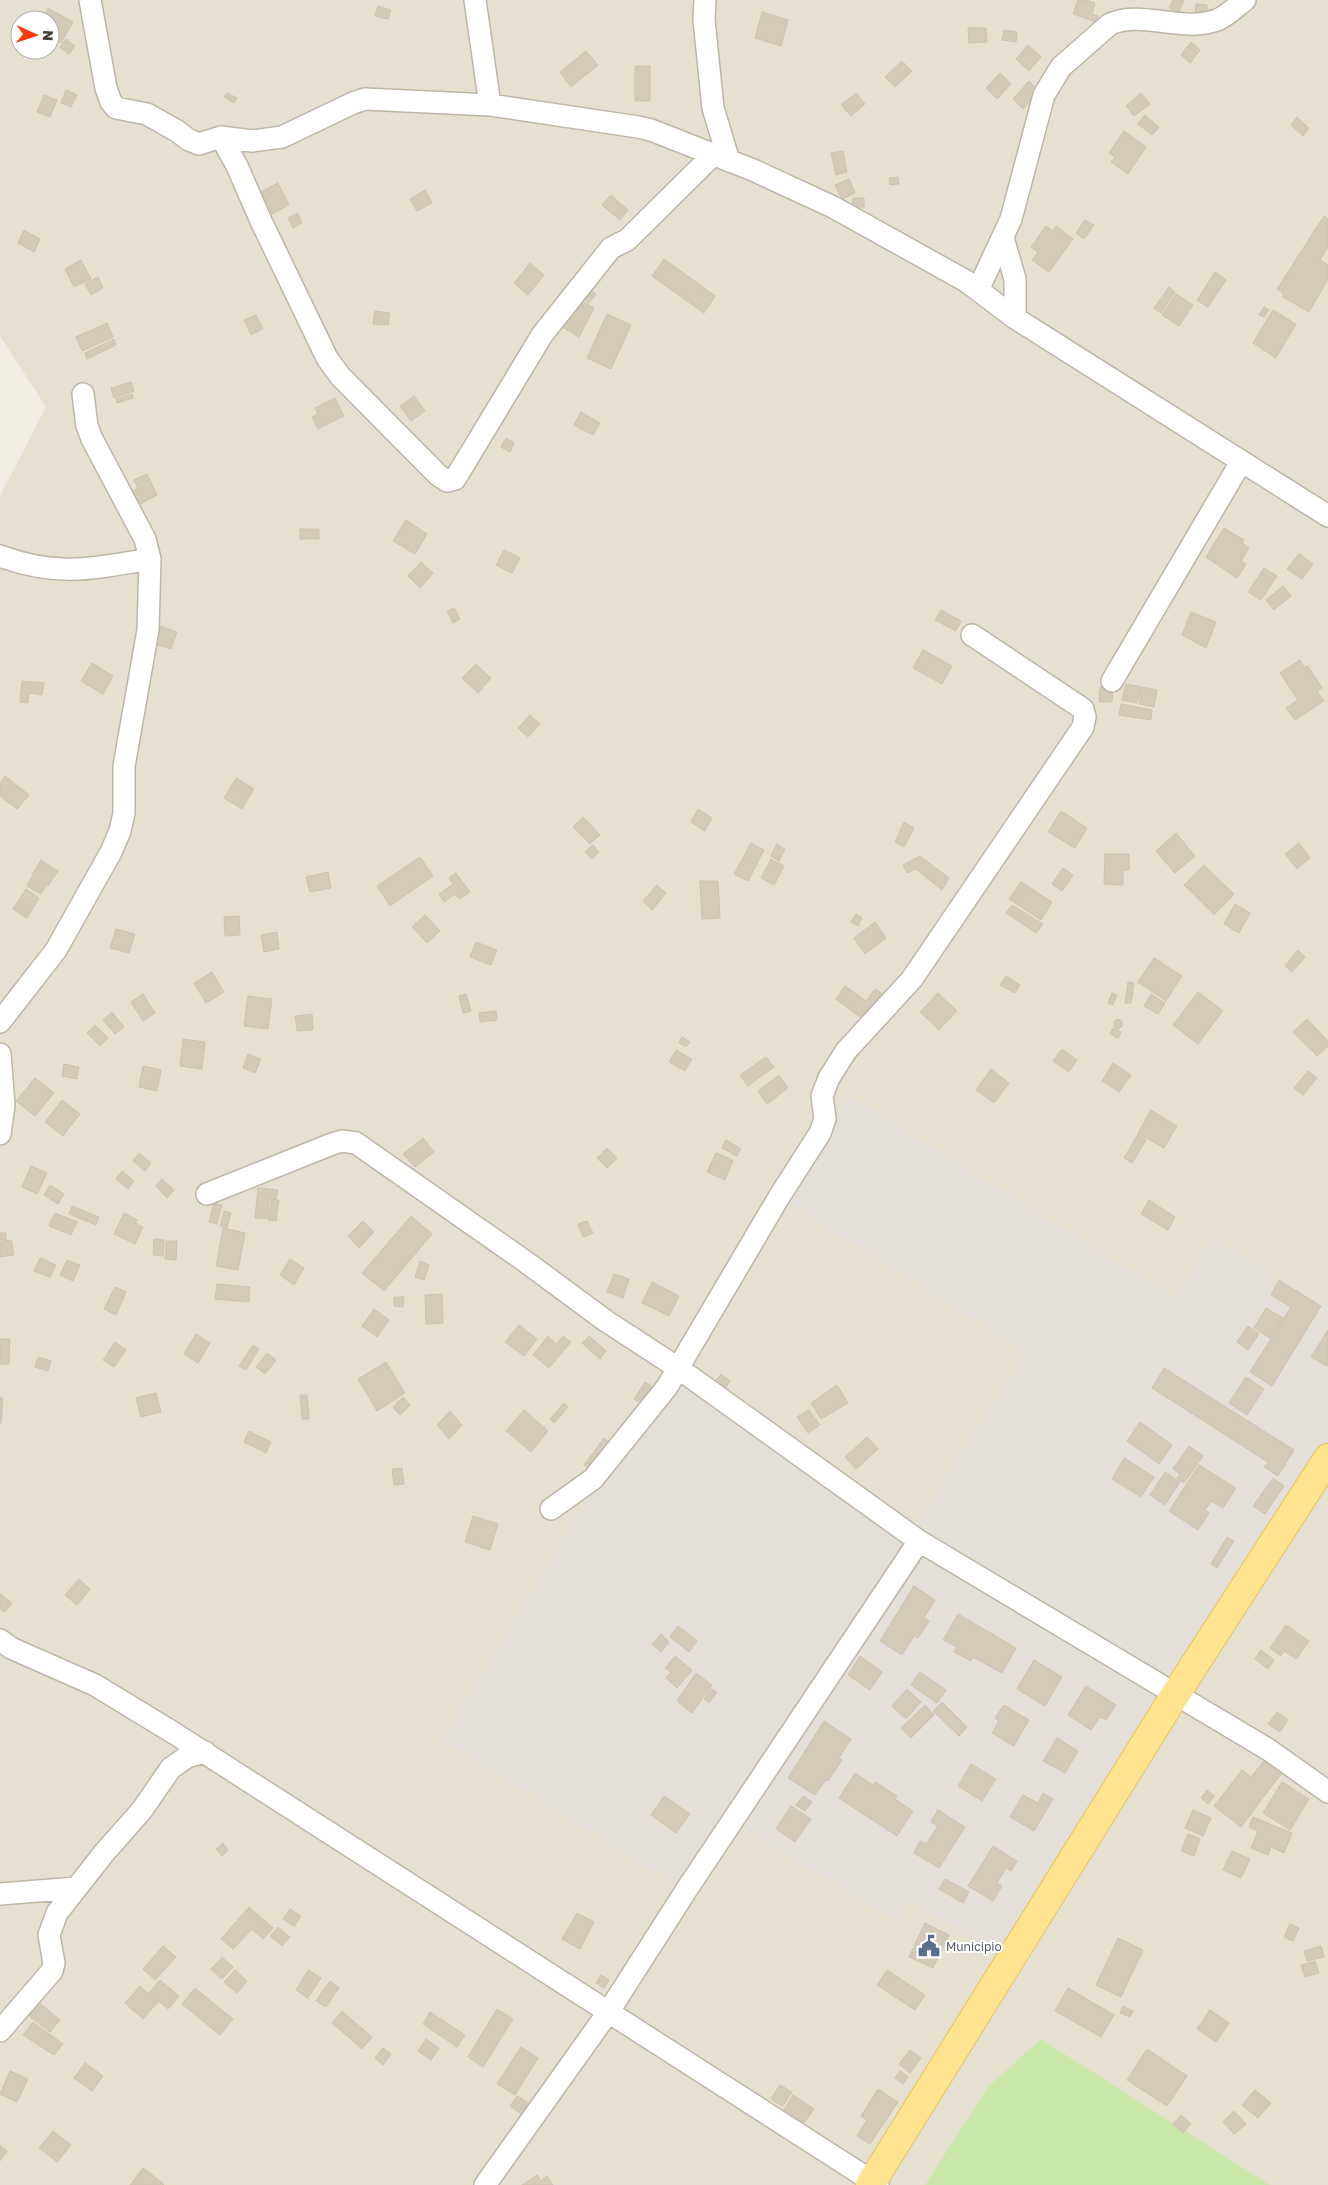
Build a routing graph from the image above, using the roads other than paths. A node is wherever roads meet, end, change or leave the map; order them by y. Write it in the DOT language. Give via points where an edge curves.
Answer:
graph roads {
  1 [pos="90,0"];
  2 [pos="475,0"];
  3 [pos="705,0"];
  4 [pos="1245,0"];
  5 [pos="490,105"];
  6 [pos="221,137"];
  7 [pos="721,158"];
  8 [pos="1003,238"];
  9 [pos="978,290"];
  10 [pos="1015,318"];
  11 [pos="83,394"];
  12 [pos="1241,462"];
  13 [pos="1328,516"];
  14 [pos="0,556"];
  15 [pos="150,559"];
  16 [pos="972,635"];
  17 [pos="1112,681"];
  18 [pos="0,1022"];
  19 [pos="0,1054"];
  20 [pos="0,1134"];
  21 [pos="207,1194"];
  22 [pos="678,1368"];
  23 [pos="1328,1458"];
  24 [pos="551,1509"];
  25 [pos="919,1541"];
  26 [pos="0,1640"];
  27 [pos="1175,1695"];
  28 [pos="205,1752"];
  29 [pos="1328,1792"];
  30 [pos="76,1888"];
  31 [pos="0,1894"];
  32 [pos="609,2011"];
  33 [pos="0,2030"];
  34 [pos="873,2184"];
  35 [pos="485,2185"];
  1 -- 6 [label="street" via="106,88 116,108 147,114 199,144"];
  2 -- 5 [label="street"];
  3 -- 7 [label="street" via="704,20"];
  4 -- 8 [label="street" via="1217,20 1181,24 1117,21 1062,67 1044,95 1015,207"];
  5 -- 6 [label="street" via="365,99 282,137 252,140"];
  5 -- 7 [label="street" via="651,130"];
  6 -- 7 [label="street" via="238,166 327,358 340,376 447,481 455,479 542,335 611,248 627,240"];
  7 -- 9 [label="street" via="833,208"];
  8 -- 9 [label="street"];
  8 -- 10 [label="street" via="1015,279"];
  9 -- 10 [label="street"];
  10 -- 12 [label="street"];
  11 -- 15 [label="street" via="92,440 145,539"];
  12 -- 13 [label="street"];
  12 -- 17 [label="street"];
  14 -- 15 [label="street" via="54,570 84,570"];
  15 -- 18 [label="street" via="148,630 124,766 124,813 120,830 56,950"];
  16 -- 22 [label="street" via="1083,709 1083,727 912,979 846,1052 829,1078 822,1096 825,1120 820,1133"];
  19 -- 20 [label="street" via="4,1105"];
  21 -- 22 [label="street" via="332,1144 342,1141 356,1143"];
  22 -- 24 [label="street" via="667,1387 593,1479"];
  22 -- 25 [label="street"];
  23 -- 27 [label="main road"];
  25 -- 27 [label="street"];
  25 -- 32 [label="street"];
  26 -- 28 [label="street" via="10,1648 95,1685"];
  27 -- 29 [label="street" via="1269,1750"];
  27 -- 34 [label="main road"];
  28 -- 30 [label="street" via="187,1757 171,1768 142,1810"];
  28 -- 32 [label="street"];
  30 -- 31 [label="street"];
  30 -- 33 [label="street" via="57,1913 51,1928 52,1971"];
  32 -- 34 [label="street"];
  32 -- 35 [label="street"];
}
